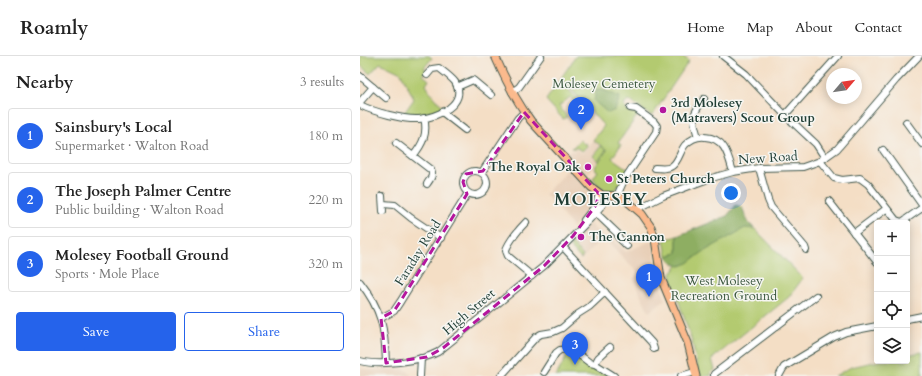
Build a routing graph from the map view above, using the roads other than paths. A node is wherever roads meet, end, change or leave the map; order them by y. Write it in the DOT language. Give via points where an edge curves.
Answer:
graph roads {
  1 [pos="495,56"];
  2 [pos="541,56"];
  3 [pos="723,56"];
  4 [pos="838,56"];
  5 [pos="919,56"];
  6 [pos="426,75"];
  7 [pos="360,76"];
  8 [pos="373,87"];
  9 [pos="457,87"];
  10 [pos="512,92"];
  11 [pos="491,95"];
  12 [pos="386,98"];
  13 [pos="360,102"];
  14 [pos="704,102"];
  15 [pos="360,105"];
  16 [pos="630,108"];
  17 [pos="442,112"];
  18 [pos="524,112"];
  19 [pos="785,115"];
  20 [pos="424,118"];
  21 [pos="906,122"];
  22 [pos="466,130"];
  23 [pos="698,137"];
  24 [pos="396,143"];
  25 [pos="922,144"];
  26 [pos="883,150"];
  27 [pos="413,156"];
  28 [pos="823,159"];
  29 [pos="654,168"];
  30 [pos="759,168"];
  31 [pos="482,172"];
  32 [pos="733,172"];
  33 [pos="427,184"];
  34 [pos="468,193"];
  35 [pos="599,194"];
  36 [pos="382,196"];
  37 [pos="607,196"];
  38 [pos="617,196"];
  39 [pos="829,201"];
  40 [pos="383,204"];
  41 [pos="922,205"];
  42 [pos="922,208"];
  43 [pos="886,209"];
  44 [pos="383,211"];
  45 [pos="639,211"];
  46 [pos="596,213"];
  47 [pos="526,222"];
  48 [pos="854,233"];
  49 [pos="573,236"];
  50 [pos="441,238"];
  51 [pos="627,246"];
  52 [pos="563,247"];
  53 [pos="806,250"];
  54 [pos="874,258"];
  55 [pos="532,276"];
  56 [pos="360,282"];
  57 [pos="606,292"];
  58 [pos="816,296"];
  59 [pos="922,316"];
  60 [pos="381,318"];
  61 [pos="910,319"];
  62 [pos="874,327"];
  63 [pos="610,347"];
  64 [pos="654,349"];
  65 [pos="421,358"];
  66 [pos="360,361"];
  67 [pos="386,363"];
  68 [pos="595,364"];
  69 [pos="544,372"];
  70 [pos="695,374"];
  71 [pos="420,376"];
  72 [pos="501,376"];
  73 [pos="614,376"];
  74 [pos="681,376"];
  75 [pos="714,376"];
  76 [pos="779,376"];
  1 -- 10 [label="main road"];
  2 -- 10 [label="street"];
  3 -- 19 [label="street" via="746,74"];
  4 -- 19 [label="street"];
  5 -- 28 [label="street, New Road" via="837,149"];
  6 -- 9 [label="street" via="432,68 439,68"];
  7 -- 8 [label="street"];
  8 -- 12 [label="street"];
  8 -- 13 [label="street"];
  9 -- 11 [label="street" via="473,80"];
  9 -- 17 [label="street" via="457,99 451,107"];
  10 -- 18 [label="main road"];
  14 -- 23 [label="street" via="694,114 693,120"];
  15 -- 20 [label="street" via="406,118"];
  16 -- 38 [label="street" via="636,109 657,126 656,132 624,180"];
  17 -- 20 [label="street"];
  17 -- 22 [label="street"];
  18 -- 31 [label="street"];
  18 -- 35 [label="main road"];
  19 -- 28 [label="street" via="816,144"];
  20 -- 27 [label="street" via="425,138"];
  21 -- 25 [label="street"];
  23 -- 29 [label="street" via="686,144 673,165 664,172"];
  23 -- 32 [label="street" via="713,137 721,143"];
  24 -- 27 [label="street"];
  26 -- 41 [label="street"];
  27 -- 33 [label="street" via="431,170 433,174"];
  28 -- 30 [label="street, New Road" via="803,167"];
  28 -- 43 [label="street" via="834,178 860,178 868,184"];
  30 -- 32 [label="street, New Road"];
  30 -- 53 [label="street" via="771,207"];
  31 -- 34 [label="street" via="470,172 464,178 464,186"];
  31 -- 34 [label="street" via="487,179 487,188 481,194"];
  32 -- 45 [label="street, New Road" via="670,194"];
  34 -- 50 [label="street, Faraday Road"];
  35 -- 37 [label="main road"];
  35 -- 49 [label="street, High Street" via="594,208"];
  36 -- 40 [label="street"];
  37 -- 38 [label="main road"];
  37 -- 46 [label="street, High Street"];
  38 -- 45 [label="main road"];
  39 -- 48 [label="street"];
  40 -- 44 [label="street"];
  40 -- 50 [label="street" via="395,205"];
  42 -- 43 [label="street" via="902,222 896,220"];
  43 -- 48 [label="street"];
  45 -- 70 [label="main road" via="654,235 662,280 688,343"];
  46 -- 49 [label="street, High Street"];
  46 -- 51 [label="street"];
  47 -- 55 [label="street" via="506,253"];
  48 -- 54 [label="street"];
  49 -- 52 [label="street, High Street"];
  50 -- 60 [label="street, Faraday Road" via="394,311"];
  52 -- 55 [label="street, High Street"];
  52 -- 57 [label="street"];
  55 -- 65 [label="street, High Street" via="443,348"];
  56 -- 60 [label="street" via="370,294"];
  57 -- 64 [label="street" via="652,343"];
  57 -- 72 [label="street" via="562,328 536,337"];
  58 -- 75 [label="street"];
  59 -- 61 [label="street"];
  60 -- 67 [label="street"];
  62 -- 76 [label="street" via="834,337 784,367"];
  63 -- 68 [label="street"];
  65 -- 67 [label="street, High Street"];
  65 -- 71 [label="street"];
  66 -- 67 [label="street, High Street"];
  68 -- 69 [label="street" via="573,350 564,349 552,356"];
  68 -- 73 [label="street"];
  70 -- 74 [label="street"];
}
